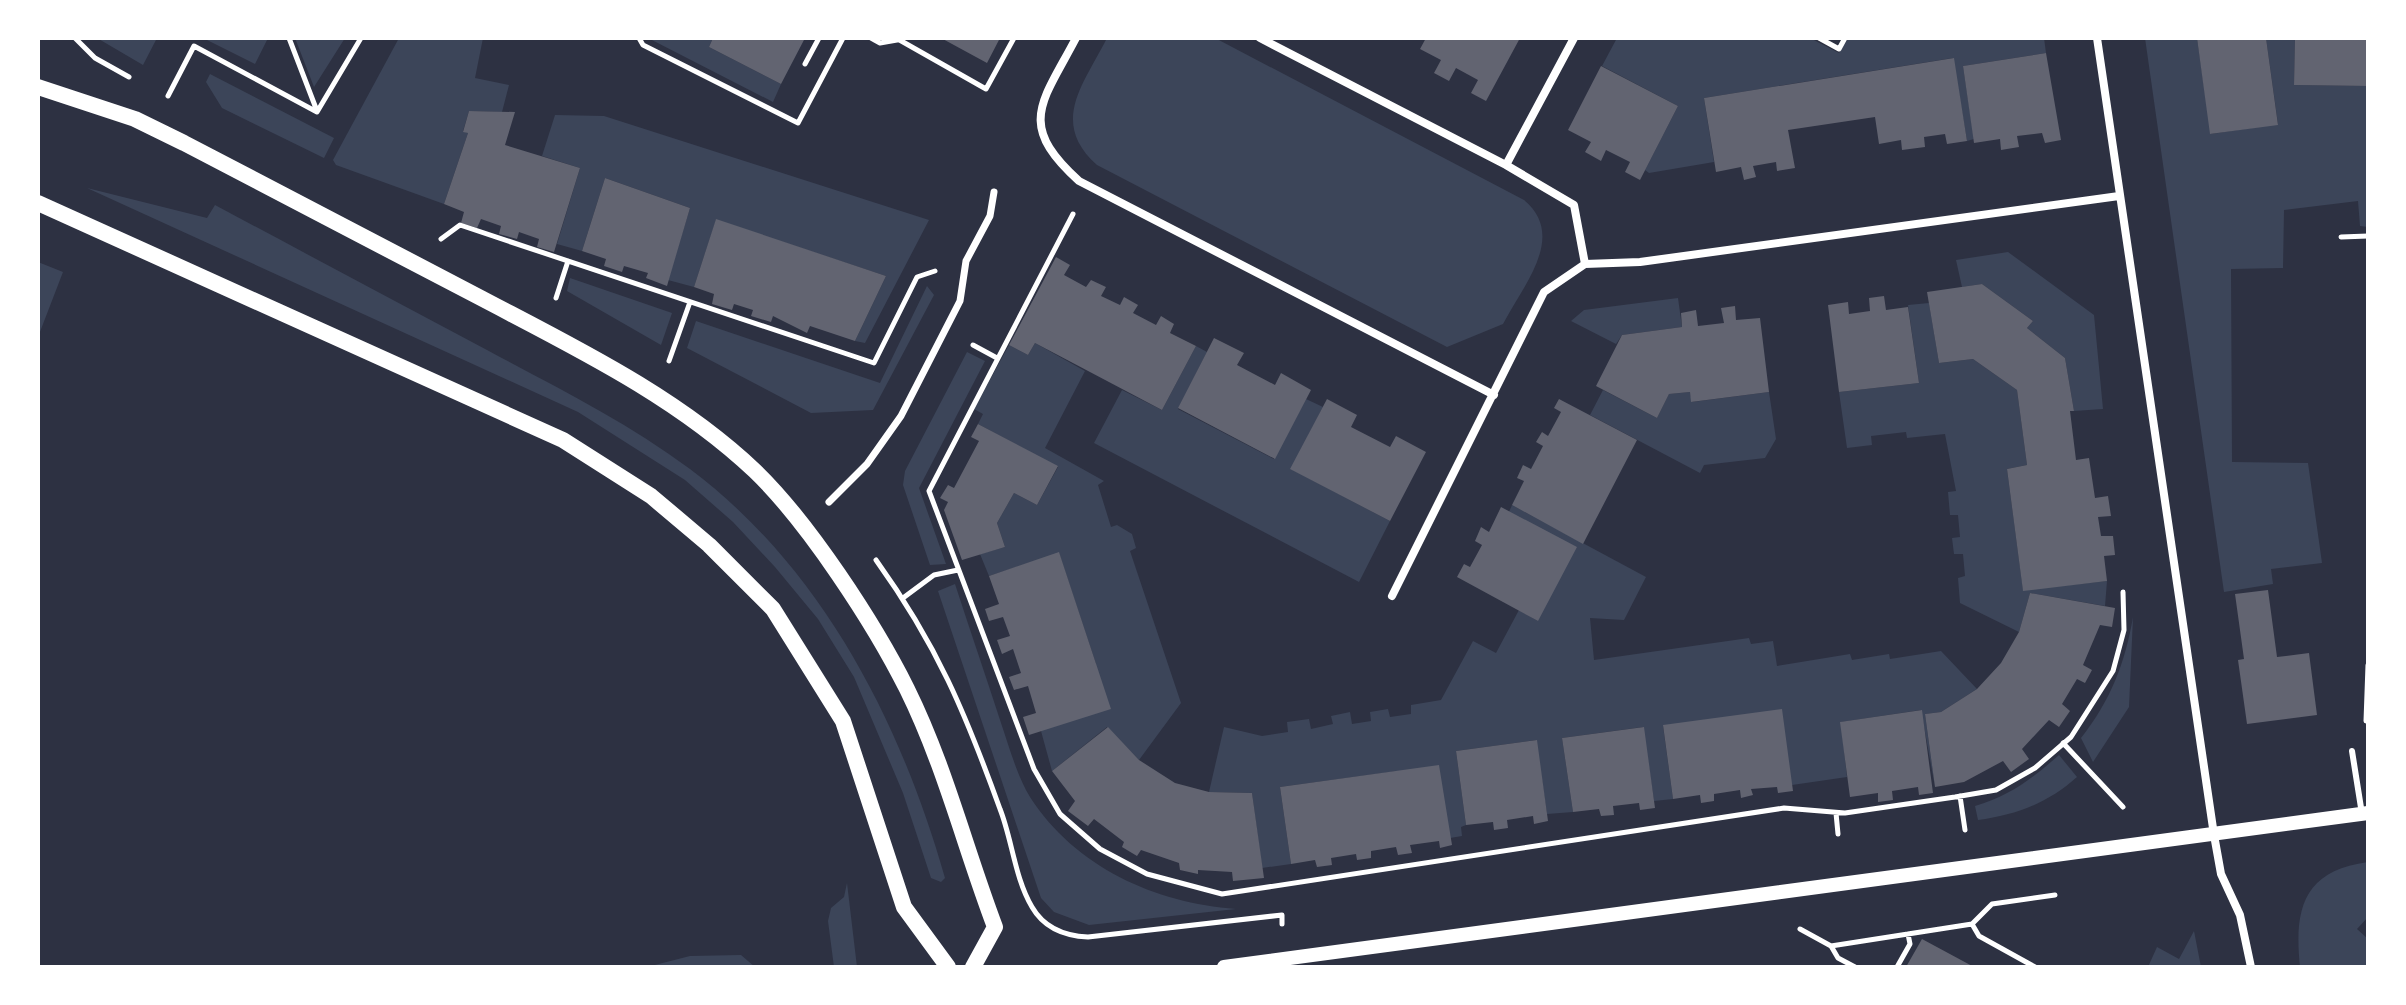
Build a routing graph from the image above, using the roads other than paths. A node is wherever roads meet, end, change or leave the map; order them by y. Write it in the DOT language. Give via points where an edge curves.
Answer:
graph roads {
  1 [pos="1076,38"];
  2 [pos="1260,38"];
  3 [pos="1574,38"];
  4 [pos="2097,38"];
  5 [pos="38,87"];
  6 [pos="1506,165"];
  7 [pos="994,192"];
  8 [pos="2119,196"];
  9 [pos="38,203"];
  10 [pos="1585,264"];
  11 [pos="1494,395"];
  12 [pos="829,502"];
  13 [pos="1392,596"];
  14 [pos="2352,751"];
  15 [pos="2365,813"];
  16 [pos="2214,835"];
  17 [pos="948,967"];
  18 [pos="973,967"];
  19 [pos="1224,967"];
  20 [pos="2251,967"];
  1 -- 11 [label="street" via="1041,104 1039,129 1053,157 1088,186"];
  2 -- 6 [label="street"];
  3 -- 6 [label="street"];
  4 -- 8 [label="street"];
  5 -- 18 [label="main road" via="135,119 558,339 687,414 756,472 801,524 867,621 931,741 995,927"];
  6 -- 10 [label="street" via="1574,205"];
  7 -- 12 [label="street" via="990,216 966,261 960,301 901,416 867,464"];
  8 -- 10 [label="street" via="1640,262"];
  8 -- 16 [label="street"];
  9 -- 17 [label="main road" via="563,440 651,496 773,609 843,721 904,907"];
  10 -- 11 [label="street" via="1544,292"];
  11 -- 13 [label="street"];
  14 -- 15 [label="lane"];
  15 -- 16 [label="street"];
  16 -- 19 [label="street"];
  16 -- 20 [label="street"];
}
